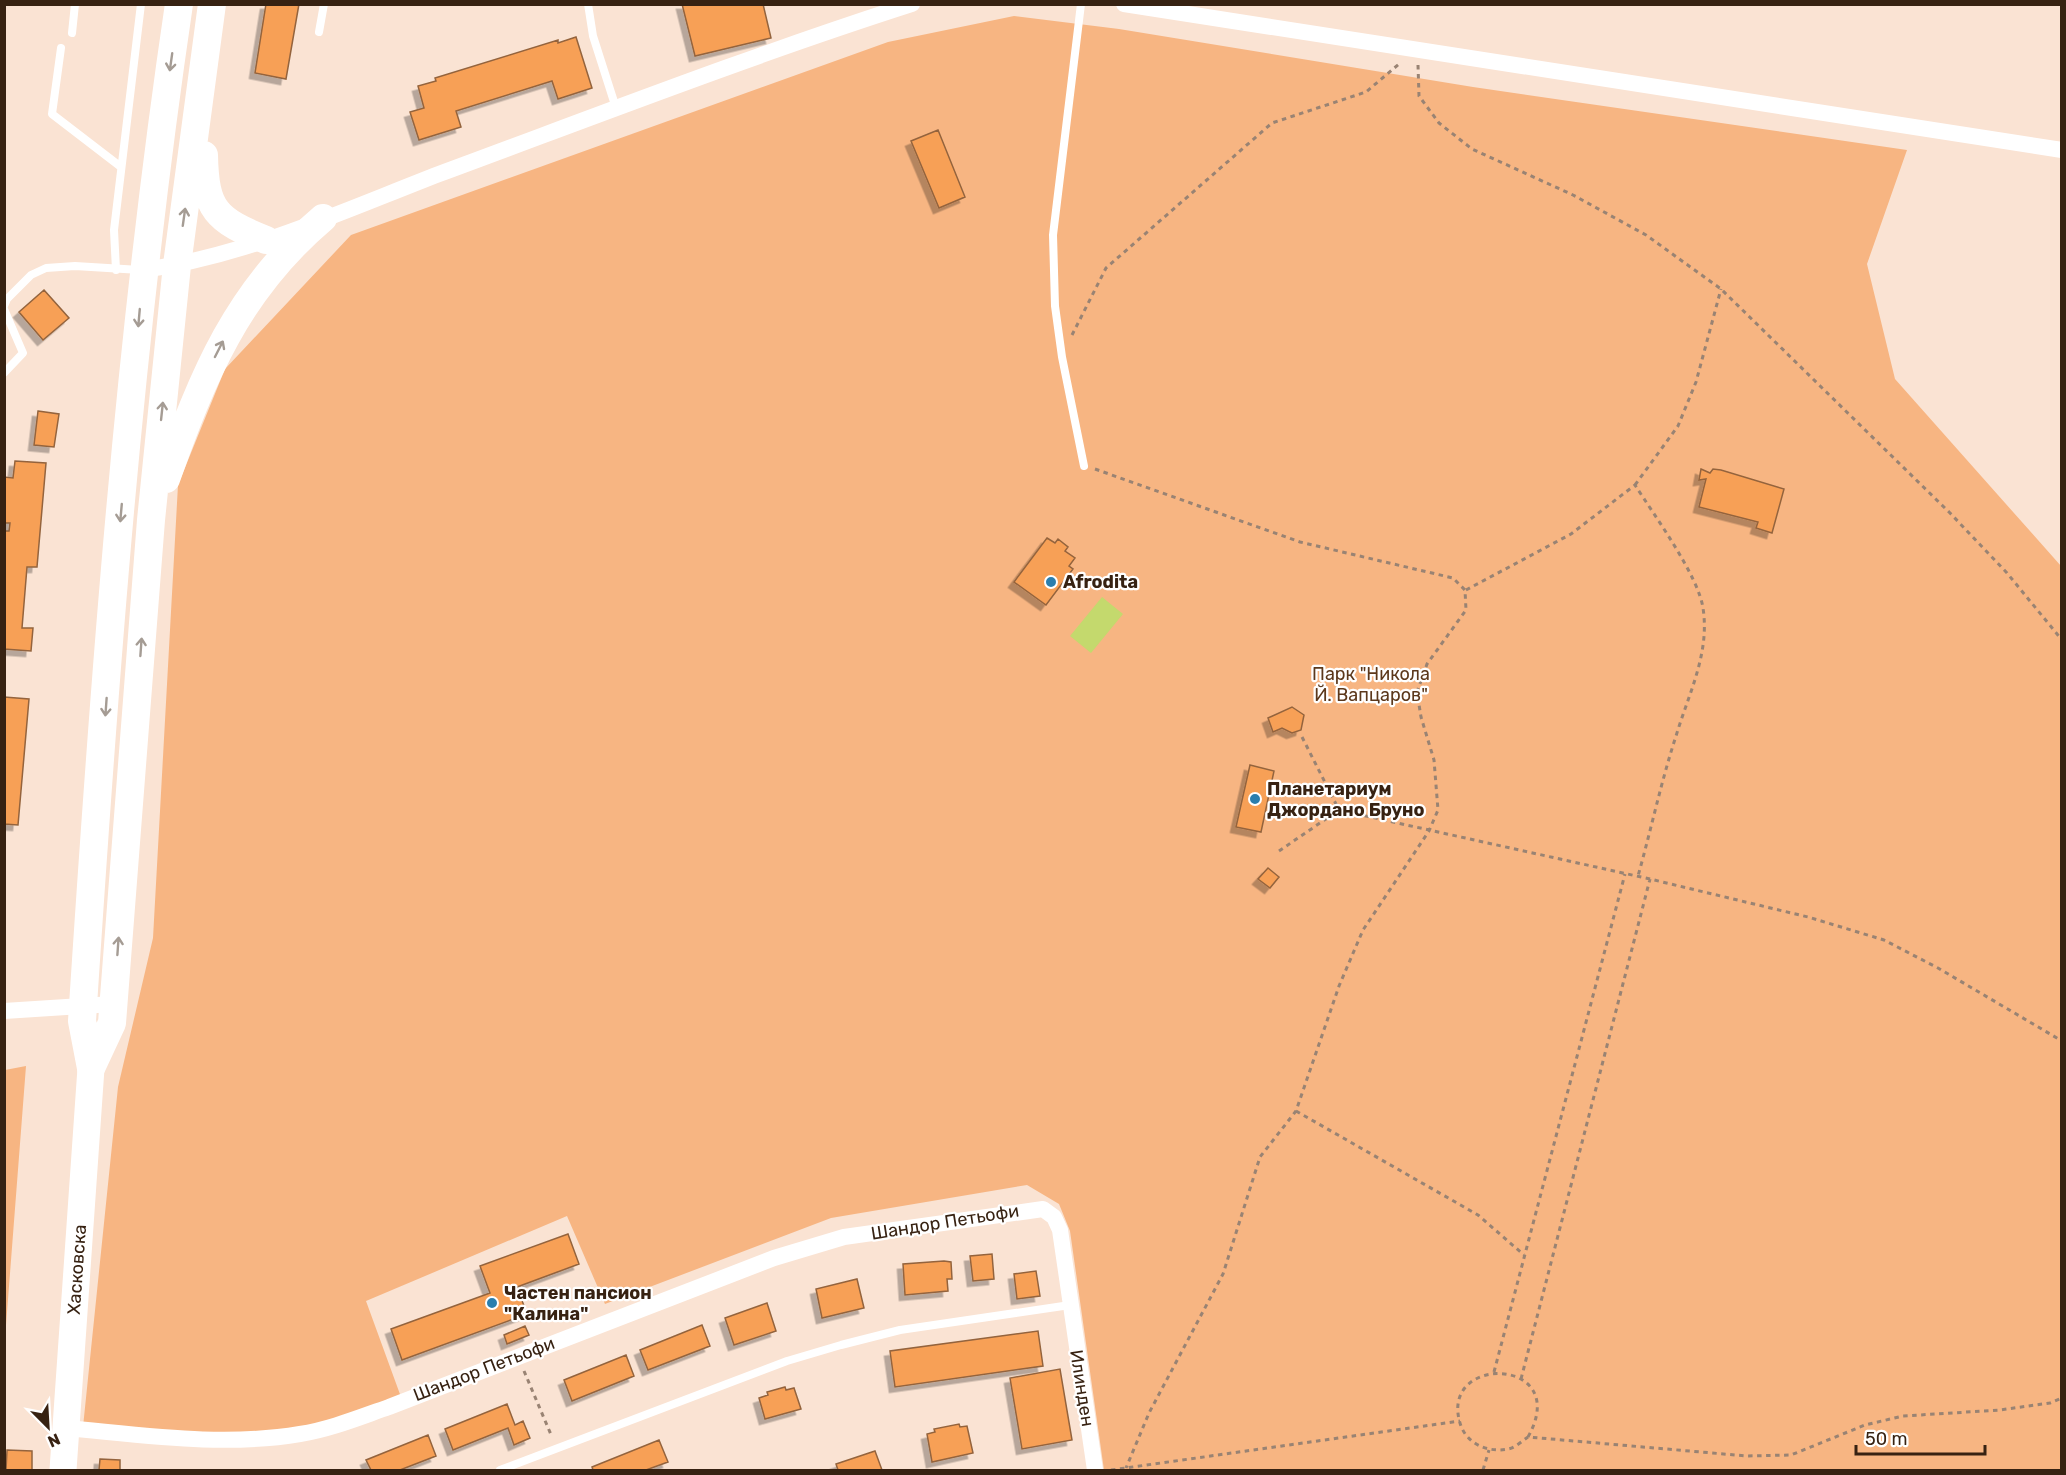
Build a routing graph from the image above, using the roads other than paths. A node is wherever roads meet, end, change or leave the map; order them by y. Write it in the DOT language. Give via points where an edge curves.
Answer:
graph roads {
  1 [pos="75,4"];
  2 [pos="141,4"];
  3 [pos="179,4"];
  4 [pos="324,4"];
  5 [pos="588,4"];
  6 [pos="912,4"];
  7 [pos="1081,4"];
  8 [pos="1124,4"];
  9 [pos="217,9"];
  10 [pos="319,32"];
  11 [pos="72,33"];
  12 [pos="61,48"];
  13 [pos="204,75"];
  14 [pos="616,108"];
  15 [pos="2061,150"];
  16 [pos="121,166"];
  17 [pos="323,218"];
  18 [pos="266,240"];
  19 [pos="177,266"];
  20 [pos="130,270"];
  21 [pos="4,307"];
  22 [pos="4,373"];
  23 [pos="1084,466"];
  24 [pos="151,520"];
  25 [pos="113,1004"];
  26 [pos="83,1006"];
  27 [pos="4,1011"];
  28 [pos="90,1068"];
  29 [pos="1032,1209"];
  30 [pos="1070,1305"];
  31 [pos="66,1428"];
  32 [pos="63,1470"];
  33 [pos="500,1470"];
  34 [pos="1095,1470"];
  1 -- 11 [label="lane"];
  2 -- 16 [label="lane"];
  3 -- 20 [label="highway, one-way"];
  4 -- 10 [label="lane"];
  5 -- 14 [label="lane" via="593,36"];
  6 -- 14 [label="street"];
  7 -- 23 [label="lane" via="1053,235 1055,306"];
  8 -- 15 [label="street"];
  9 -- 13 [label="highway" via="207,39"];
  12 -- 16 [label="lane" via="52,114"];
  13 -- 18 [label="highway" via="204,175 208,198 213,210 229,224"];
  19 -- 13 [label="highway, one-way"];
  14 -- 17 [label="street"];
  16 -- 20 [label="lane" via="114,230"];
  17 -- 18 [label="street"];
  24 -- 17 [label="highway, one-way" via="202,383 221,345 282,254"];
  18 -- 19 [label="street"];
  19 -- 20 [label="street"];
  24 -- 19 [label="highway, one-way"];
  20 -- 21 [label="lane" via="46,268 31,275"];
  20 -- 26 [label="highway, one-way" via="120,518"];
  21 -- 22 [label="lane" via="23,353"];
  25 -- 24 [label="highway, one-way"];
  25 -- 26 [label="street"];
  25 -- 28 [label="highway" via="112,1023"];
  26 -- 27 [label="street"];
  26 -- 28 [label="highway"];
  28 -- 31 [label="main road, Хасковска"];
  29 -- 30 [label="street, Илинден" via="1043,1209 1054,1217 1060,1230"];
  29 -- 31 [label="street, Шандор Петьофи" via="844,1237 774,1257 342,1424 301,1434 210,1440"];
  30 -- 33 [label="lane" via="900,1330 841,1345 787,1361"];
  30 -- 34 [label="street, Илинден"];
  31 -- 32 [label="main road, Хасковска"];
}
